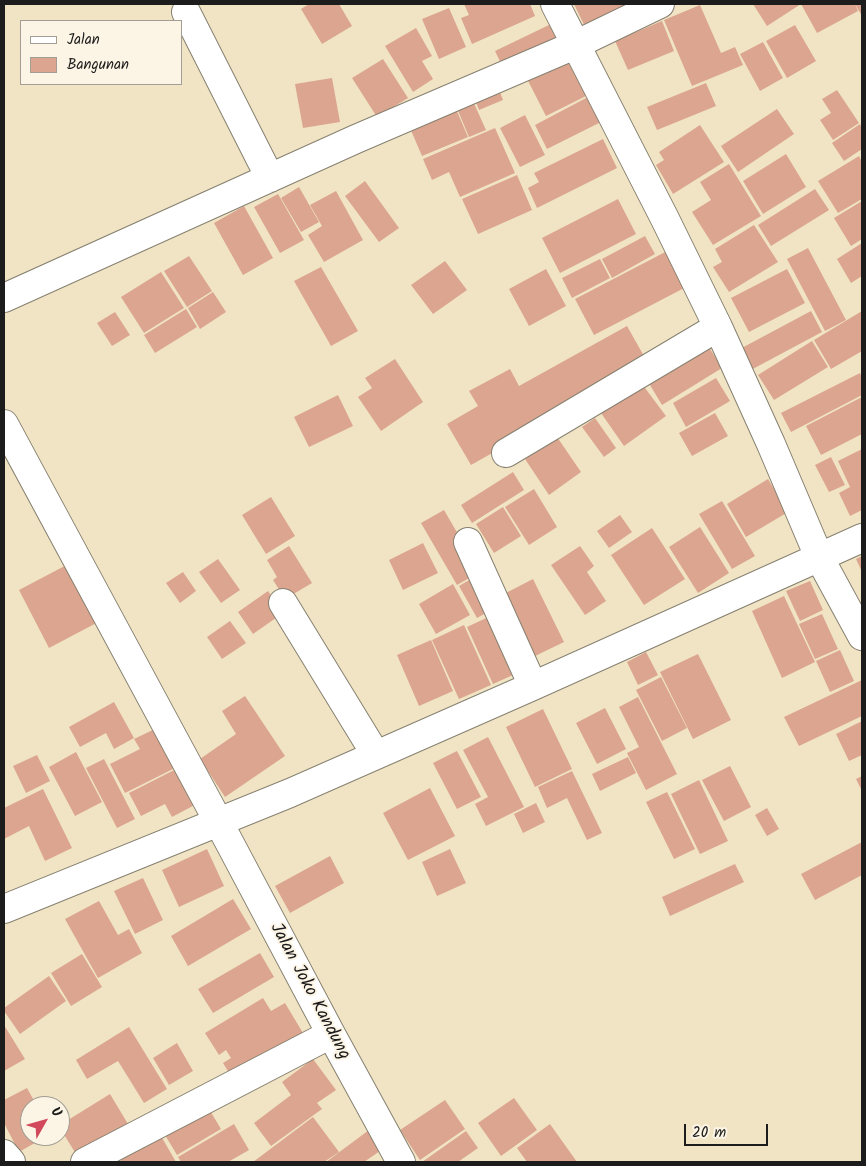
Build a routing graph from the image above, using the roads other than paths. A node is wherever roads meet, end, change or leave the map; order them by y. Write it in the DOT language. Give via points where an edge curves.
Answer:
graph roads {
  1 [pos="555,4"];
  2 [pos="660,4"];
  3 [pos="186,12"];
  4 [pos="575,45"];
  5 [pos="270,178"];
  6 [pos="4,298"];
  7 [pos="718,328"];
  8 [pos="4,424"];
  9 [pos="506,453"];
  10 [pos="862,538"];
  11 [pos="468,542"];
  12 [pos="820,557"];
  13 [pos="283,603"];
  14 [pos="862,636"];
  15 [pos="533,686"];
  16 [pos="376,755"];
  17 [pos="218,822"];
  18 [pos="4,909"];
  19 [pos="331,1034"];
  20 [pos="4,1154"];
  21 [pos="11,1162"];
  22 [pos="85,1162"];
  23 [pos="401,1162"];
  1 -- 4 [label="street"];
  2 -- 4 [label="street"];
  3 -- 5 [label="street"];
  4 -- 5 [label="street"];
  4 -- 7 [label="street"];
  5 -- 6 [label="street"];
  7 -- 9 [label="street"];
  7 -- 12 [label="street"];
  8 -- 17 [label="street, Jalan Joko Kandung"];
  10 -- 12 [label="street"];
  11 -- 15 [label="street"];
  12 -- 14 [label="street"];
  12 -- 15 [label="street"];
  13 -- 16 [label="street"];
  15 -- 16 [label="street"];
  16 -- 17 [label="street"];
  17 -- 18 [label="street"];
  17 -- 19 [label="street, Jalan Joko Kandung"];
  19 -- 22 [label="street"];
  19 -- 23 [label="street, Jalan Joko Kandung"];
  20 -- 21 [label="street"];
}
